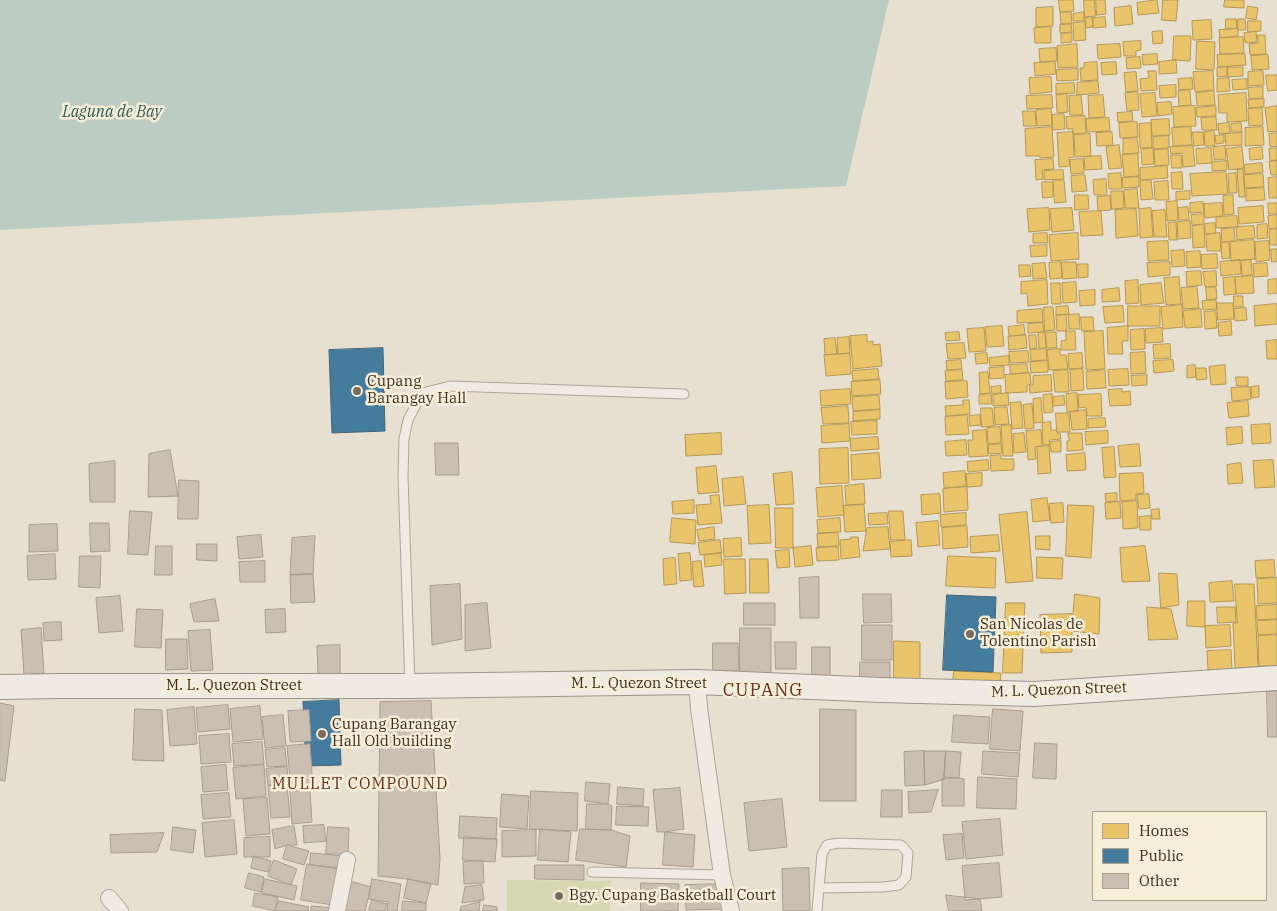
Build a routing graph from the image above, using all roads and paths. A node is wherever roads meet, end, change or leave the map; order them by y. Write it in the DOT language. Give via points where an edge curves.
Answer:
graph roads {
  1 [pos="684,394"];
  2 [pos="1277,678"];
  3 [pos="697,682"];
  4 [pos="410,686"];
  5 [pos="0,687"];
  6 [pos="347,860"];
  7 [pos="592,872"];
  8 [pos="722,875"];
  9 [pos="819,888"];
  10 [pos="109,898"];
  11 [pos="120,911"];
  12 [pos="336,911"];
  13 [pos="732,911"];
  14 [pos="817,911"];
  1 -- 4 [label="lane" via="450,386 422,393 408,420 404,439"];
  2 -- 3 [label="main road, M. L. Quezon Street" via="1034,694"];
  3 -- 4 [label="main road, M. L. Quezon Street"];
  3 -- 8 [label="street"];
  4 -- 5 [label="main road, M. L. Quezon Street"];
  6 -- 12 [label="street"];
  7 -- 8 [label="lane"];
  8 -- 13 [label="street"];
  9 -- 9 [label="lane" via="822,854 827,845 901,845 908,853 906,877 899,885"];
  9 -- 14 [label="lane"];
  10 -- 11 [label="street"];
}
